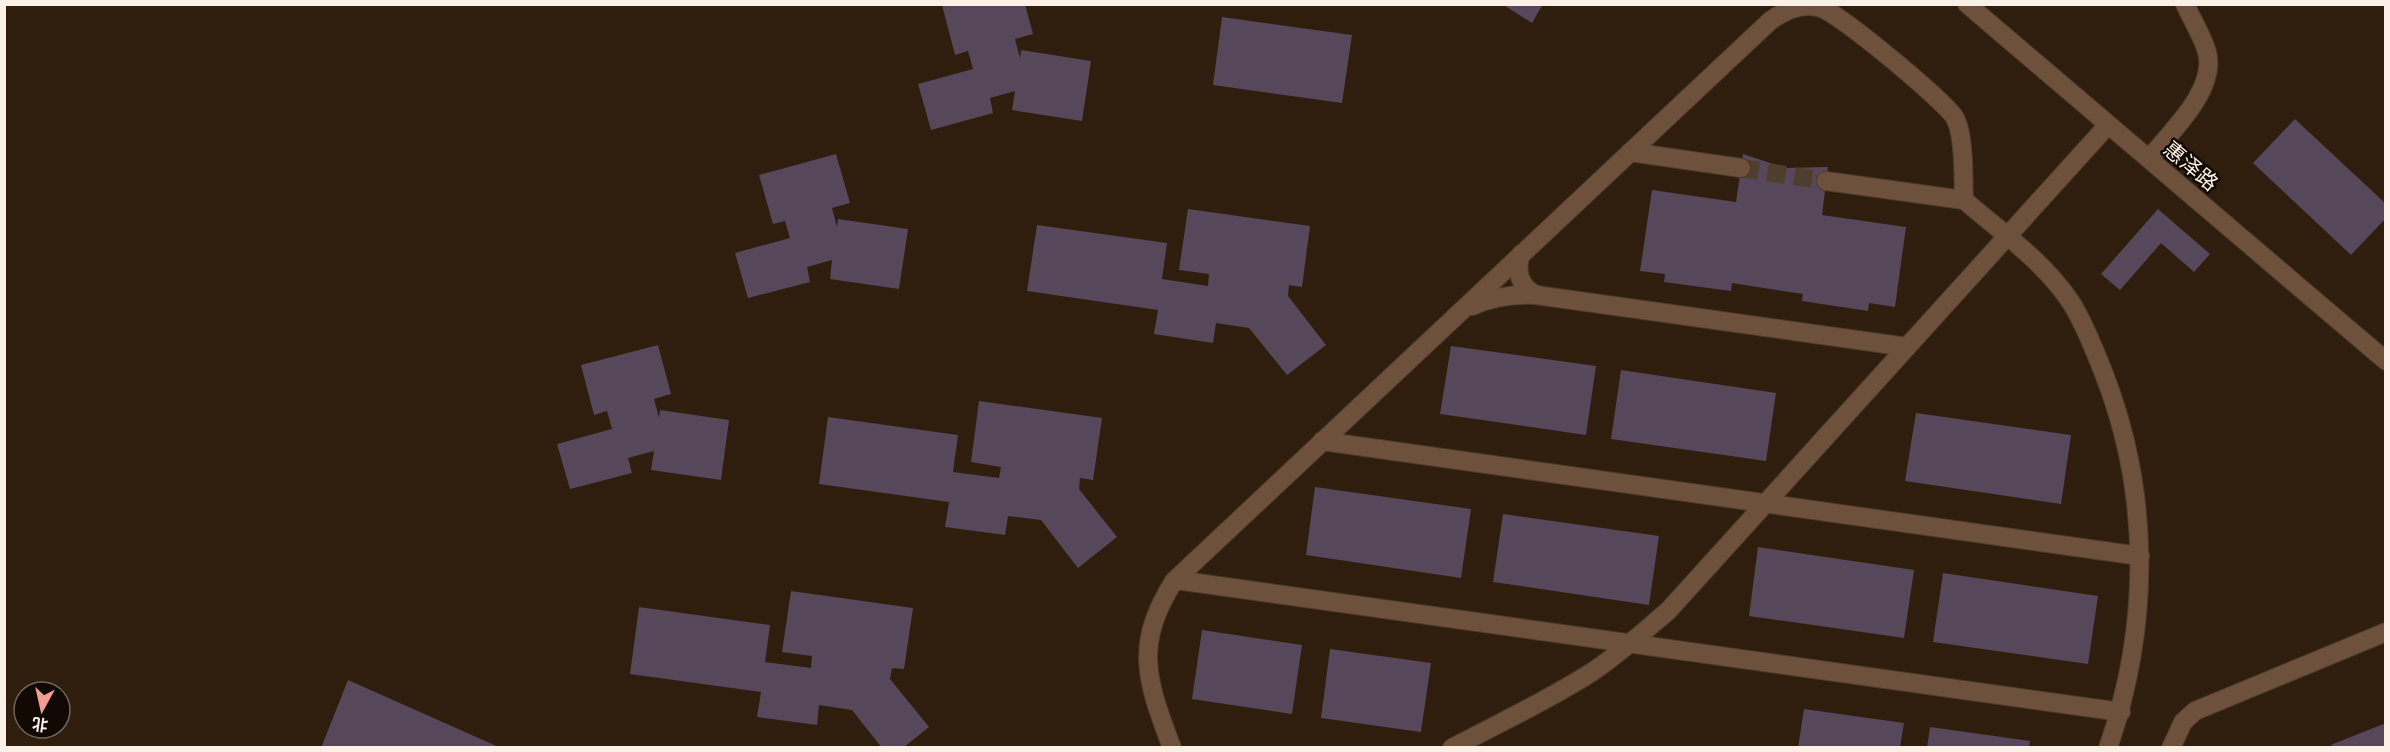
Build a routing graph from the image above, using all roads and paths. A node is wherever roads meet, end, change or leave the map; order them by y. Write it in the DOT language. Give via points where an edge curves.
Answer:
graph roads {
  1 [pos="1967,4"];
  2 [pos="2185,4"];
  3 [pos="2108,125"];
  4 [pos="1630,152"];
  5 [pos="2149,159"];
  6 [pos="1741,168"];
  7 [pos="1827,181"];
  8 [pos="1964,200"];
  9 [pos="2007,237"];
  10 [pos="1521,254"];
  11 [pos="1536,295"];
  12 [pos="1455,316"];
  13 [pos="1907,347"];
  14 [pos="2385,361"];
  15 [pos="1322,441"];
  16 [pos="1765,503"];
  17 [pos="2140,556"];
  18 [pos="1176,580"];
  19 [pos="2385,632"];
  20 [pos="1631,643"];
  21 [pos="2121,712"];
  22 [pos="1172,747"];
  23 [pos="1452,747"];
  24 [pos="2108,747"];
  25 [pos="2171,747"];
  1 -- 3 [label="street, 惠泽路"];
  2 -- 5 [label="street" via="2207,53 2207,79"];
  3 -- 5 [label="street, 惠泽路"];
  3 -- 9 [label="street"];
  4 -- 6 [label="street"];
  4 -- 8 [label="street" via="1781,13 1805,6 1819,7 1843,19 1955,118 1960,135"];
  4 -- 10 [label="street"];
  5 -- 14 [label="street, 惠泽路"];
  7 -- 8 [label="street"];
  8 -- 9 [label="street"];
  9 -- 13 [label="street"];
  9 -- 17 [label="street" via="2039,265 2072,304 2095,352 2128,452"];
  10 -- 11 [label="street" via="1520,279"];
  10 -- 12 [label="street"];
  11 -- 12 [label="street" via="1493,298"];
  11 -- 13 [label="street"];
  12 -- 15 [label="street"];
  13 -- 16 [label="street"];
  15 -- 16 [label="street"];
  15 -- 18 [label="street"];
  16 -- 17 [label="street"];
  16 -- 20 [label="street" via="1668,611"];
  17 -- 21 [label="street" via="2139,608"];
  18 -- 20 [label="street"];
  18 -- 22 [label="street" via="1161,602 1148,647 1152,693"];
  19 -- 25 [label="street" via="2195,711 2180,727"];
  20 -- 21 [label="street"];
  20 -- 23 [label="street" via="1553,696"];
  21 -- 24 [label="street"];
}
